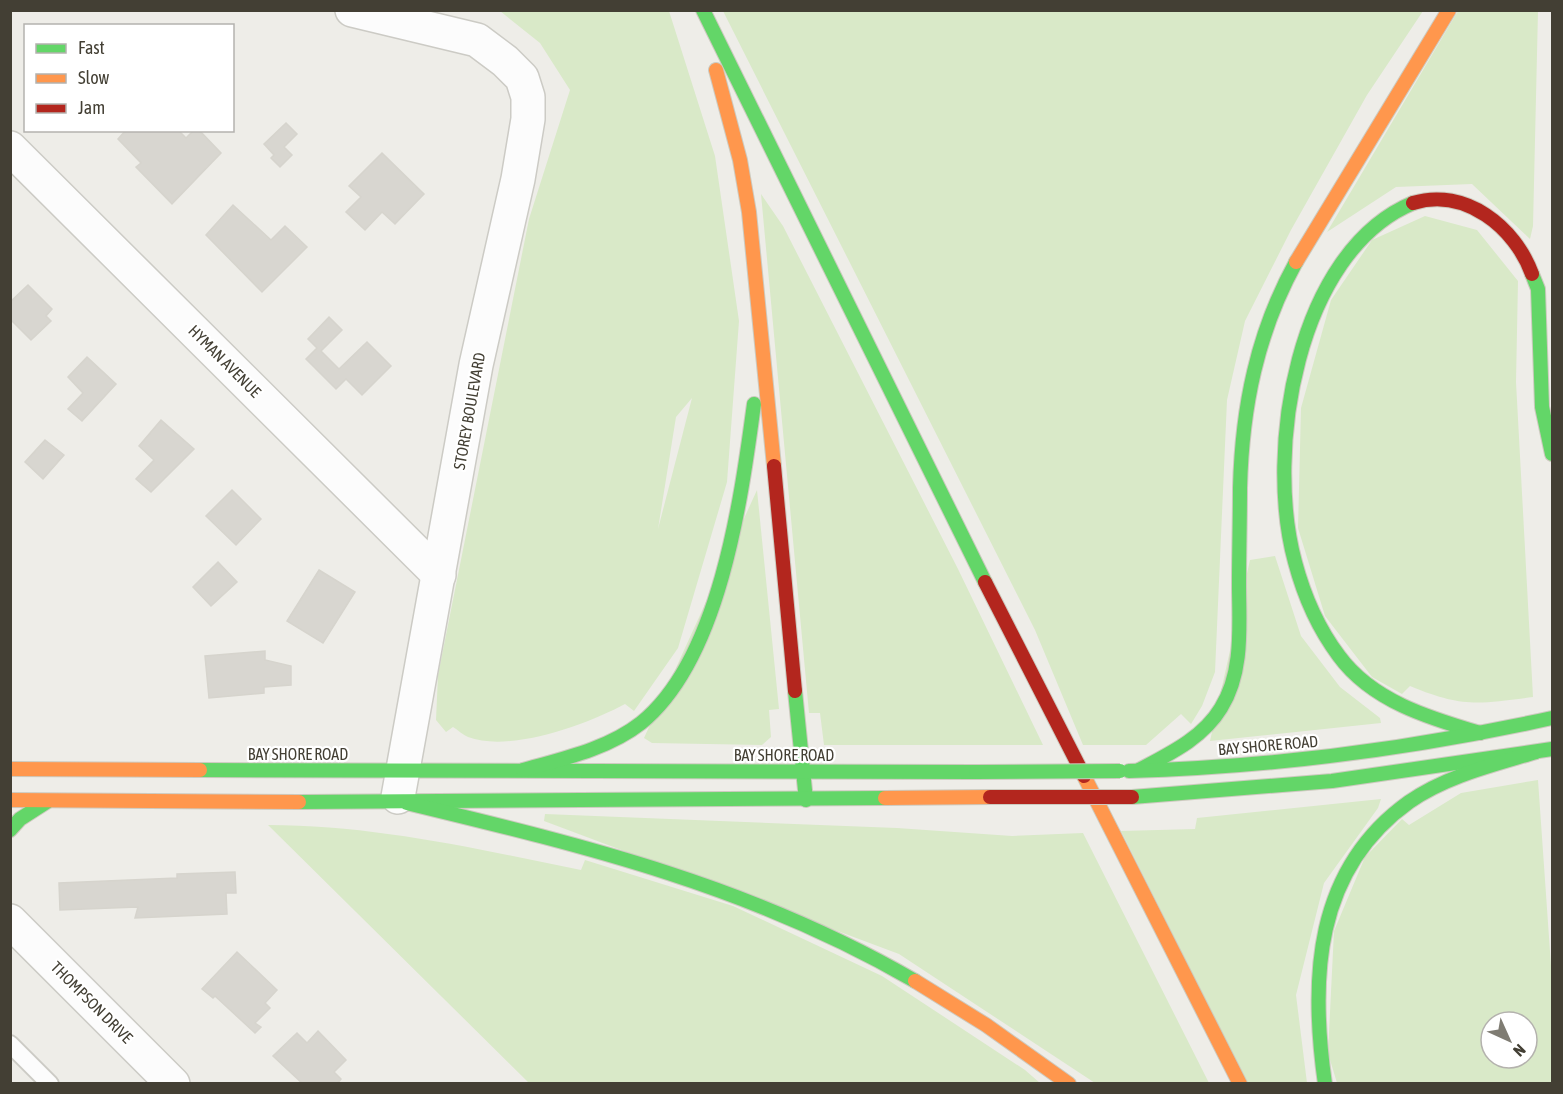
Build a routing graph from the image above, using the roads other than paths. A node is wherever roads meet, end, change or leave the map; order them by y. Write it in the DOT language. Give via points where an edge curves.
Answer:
graph roads {
  1 [pos="352,10"];
  2 [pos="701,10"];
  3 [pos="1449,10"];
  4 [pos="10,148"];
  5 [pos="761,346"];
  6 [pos="1552,454"];
  7 [pos="439,575"];
  8 [pos="1552,718"];
  9 [pos="1480,733"];
  10 [pos="1552,748"];
  11 [pos="1536,752"];
  12 [pos="10,769"];
  13 [pos="523,770"];
  14 [pos="1139,770"];
  15 [pos="404,771"];
  16 [pos="804,772"];
  17 [pos="10,800"];
  18 [pos="806,800"];
  19 [pos="48,801"];
  20 [pos="402,803"];
  21 [pos="10,830"];
  22 [pos="11,922"];
  23 [pos="10,1044"];
  24 [pos="50,1083"];
  25 [pos="173,1083"];
  26 [pos="1069,1083"];
  27 [pos="1240,1083"];
  28 [pos="1325,1083"];
  1 -- 7 [label="street, STOREY BOULEVARD" via="477,40 522,78 528,97 518,179 476,365"];
  2 -- 5 [label="main road" via="745,185"];
  2 -- 27 [label="main road"];
  3 -- 14 [label="main road" via="1309,238 1264,334 1243,442 1238,656 1230,691 1200,732"];
  4 -- 7 [label="street, HYMAN AVENUE"];
  5 -- 13 [label="main road" via="734,528 708,616 681,676 657,710 634,728 584,752"];
  5 -- 16 [label="main road"];
  6 -- 9 [label="main road" via="1542,406 1538,289 1520,246 1484,211 1453,201 1421,201 1378,221 1354,244 1334,276 1295,374 1288,404 1284,462 1294,560 1312,615 1329,645 1353,673 1407,710"];
  7 -- 15 [label="street, STOREY BOULEVARD"];
  8 -- 9 [label="main road, BAY SHORE ROAD"];
  9 -- 14 [label="main road, BAY SHORE ROAD" via="1324,757"];
  10 -- 11 [label="main road"];
  11 -- 18 [label="main road, bridge" via="1332,781 1132,797"];
  11 -- 28 [label="main road" via="1472,772 1413,799 1381,824 1350,862 1328,914 1320,958 1318,1029"];
  12 -- 15 [label="main road, BAY SHORE ROAD"];
  13 -- 15 [label="main road, BAY SHORE ROAD"];
  13 -- 16 [label="main road, BAY SHORE ROAD"];
  14 -- 16 [label="main road, BAY SHORE ROAD, bridge"];
  15 -- 20 [label="street, STOREY BOULEVARD"];
  16 -- 18 [label="main road"];
  17 -- 19 [label="main road"];
  18 -- 20 [label="main road"];
  19 -- 20 [label="main road"];
  19 -- 21 [label="main road"];
  20 -- 26 [label="main road" via="580,844 747,900 845,944 938,994"];
  22 -- 25 [label="street, THOMPSON DRIVE"];
  23 -- 24 [label="lane"];
}
